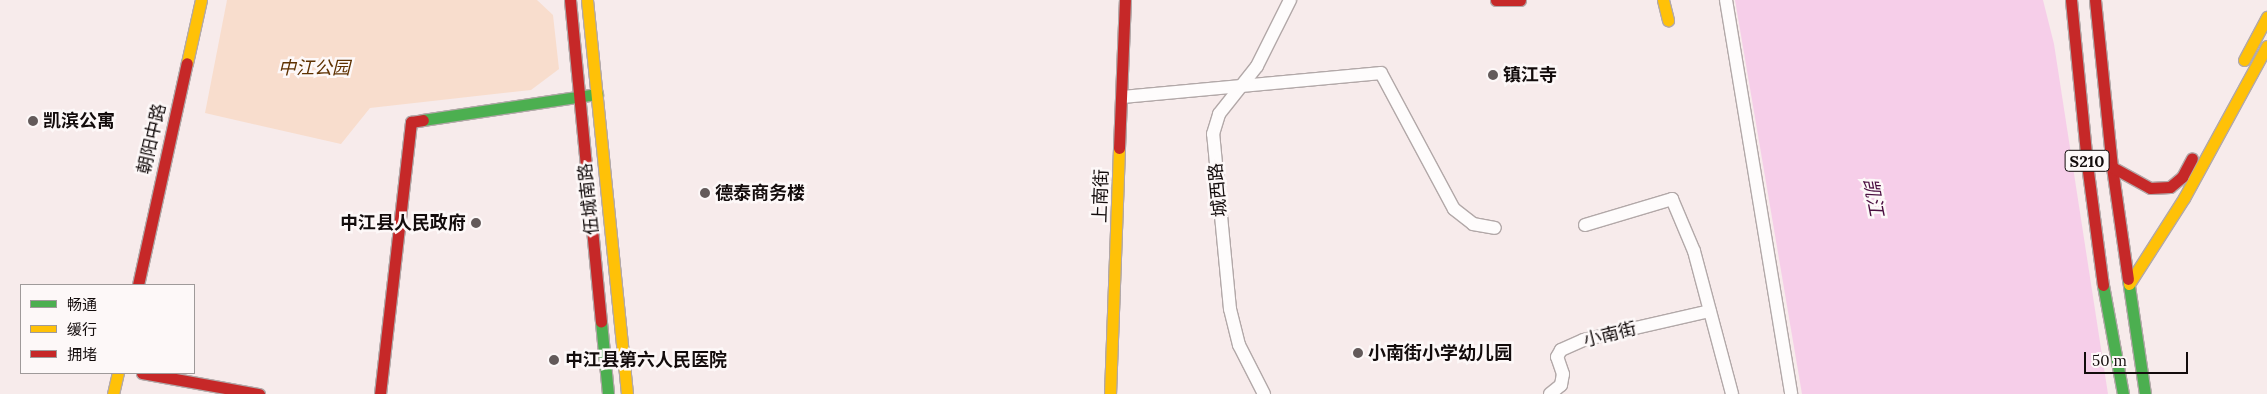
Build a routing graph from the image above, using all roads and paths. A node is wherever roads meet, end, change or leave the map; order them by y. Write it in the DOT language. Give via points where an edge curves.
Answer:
graph roads {
  1 [pos="201,0"];
  2 [pos="570,0"];
  3 [pos="587,0"];
  4 [pos="1125,0"];
  5 [pos="1290,0"];
  6 [pos="1496,0"];
  7 [pos="1520,0"];
  8 [pos="1663,0"];
  9 [pos="1726,0"];
  10 [pos="2071,0"];
  11 [pos="2095,0"];
  12 [pos="2267,17"];
  13 [pos="1668,20"];
  14 [pos="2267,46"];
  15 [pos="2240,68"];
  16 [pos="1238,88"];
  17 [pos="596,94"];
  18 [pos="580,97"];
  19 [pos="1123,97"];
  20 [pos="2200,144"];
  21 [pos="2112,167"];
  22 [pos="1585,225"];
  23 [pos="1495,228"];
  24 [pos="138,284"];
  25 [pos="2129,284"];
  26 [pos="1710,311"];
  27 [pos="2133,318"];
  28 [pos="2108,321"];
  29 [pos="118,374"];
  30 [pos="148,374"];
  31 [pos="113,394"];
  32 [pos="259,394"];
  33 [pos="380,394"];
  34 [pos="608,394"];
  35 [pos="627,394"];
  36 [pos="1110,394"];
  37 [pos="1264,394"];
  38 [pos="1550,394"];
  39 [pos="1732,394"];
  40 [pos="1791,394"];
  41 [pos="2112,394"];
  42 [pos="2122,394"];
  43 [pos="2145,394"];
  44 [pos="2154,394"];
  1 -- 24 [label="main road, 朝阳中路"];
  2 -- 18 [label="main road, 伍城南路"];
  3 -- 17 [label="main road, 伍城南路"];
  4 -- 19 [label="main road, 上南街"];
  5 -- 16 [label="street, 城西路" via="1257,66"];
  6 -- 7 [label="main road"];
  8 -- 13 [label="main road"];
  9 -- 40 [label="street"];
  10 -- 28 [label="main road, S210" via="2087,164"];
  11 -- 21 [label="main road, S210"];
  12 -- 15 [label="main road"];
  14 -- 25 [label="main road" via="2184,198"];
  16 -- 19 [label="street"];
  16 -- 23 [label="street" via="1381,73 1454,209 1473,224"];
  16 -- 37 [label="street, 城西路" via="1219,114 1213,134 1215,163 1230,309 1238,345"];
  17 -- 18 [label="main road"];
  17 -- 35 [label="main road, 伍城南路"];
  18 -- 33 [label="main road" via="411,122"];
  18 -- 34 [label="main road, 伍城南路"];
  19 -- 36 [label="main road, 上南街"];
  20 -- 21 [label="main road" via="2182,177 2170,187 2150,188"];
  21 -- 25 [label="main road, S210"];
  22 -- 26 [label="street" via="1672,199 1694,251"];
  25 -- 27 [label="main road, S210"];
  26 -- 38 [label="street, 小南街" via="1583,340 1561,350 1558,357 1563,374 1561,385"];
  26 -- 39 [label="street"];
  27 -- 43 [label="main road, S210"];
  27 -- 44 [label="main road"];
  28 -- 41 [label="main road"];
  28 -- 42 [label="main road, S210"];
  29 -- 31 [label="main road"];
  30 -- 32 [label="main road"];
}
